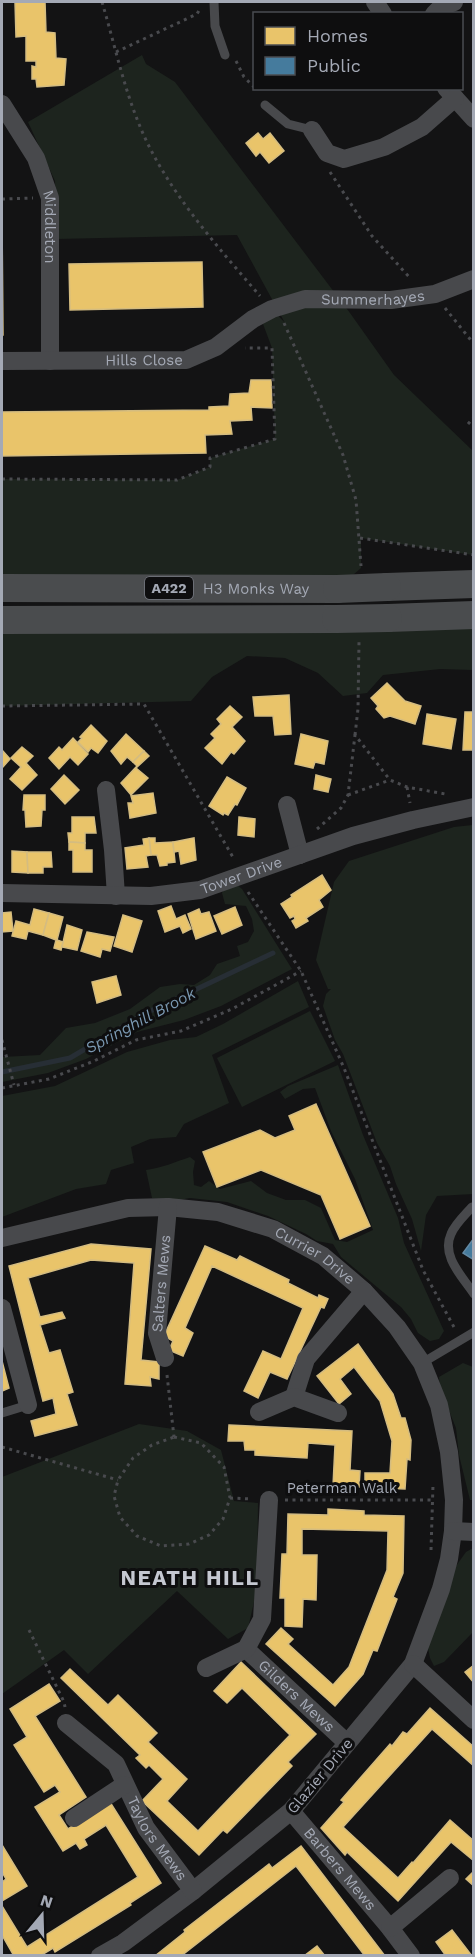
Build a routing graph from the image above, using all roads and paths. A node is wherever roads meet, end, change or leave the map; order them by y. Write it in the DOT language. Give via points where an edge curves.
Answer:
graph roads {
  1 [pos="102,2"];
  2 [pos="205,2"];
  3 [pos="214,2"];
  4 [pos="454,2"];
  5 [pos="436,12"];
  6 [pos="116,52"];
  7 [pos="225,55"];
  8 [pos="253,86"];
  9 [pos="450,93"];
  10 [pos="2,105"];
  11 [pos="266,105"];
  12 [pos="474,118"];
  13 [pos="312,130"];
  14 [pos="327,153"];
  15 [pos="50,198"];
  16 [pos="2,199"];
  17 [pos="474,279"];
  18 [pos="435,294"];
  19 [pos="272,309"];
  20 [pos="474,344"];
  21 [pos="216,347"];
  22 [pos="2,361"];
  23 [pos="50,361"];
  24 [pos="474,417"];
  25 [pos="468,424"];
  26 [pos="2,479"];
  27 [pos="360,538"];
  28 [pos="474,555"];
  29 [pos="361,567"];
  30 [pos="474,584"];
  31 [pos="2,588"];
  32 [pos="474,615"];
  33 [pos="2,620"];
  34 [pos="359,638"];
  35 [pos="2,706"];
  36 [pos="355,735"];
  37 [pos="390,780"];
  38 [pos="106,790"];
  39 [pos="348,795"];
  40 [pos="448,795"];
  41 [pos="287,805"];
  42 [pos="474,807"];
  43 [pos="299,851"];
  44 [pos="242,875"];
  45 [pos="2,893"];
  46 [pos="116,896"];
  47 [pos="301,971"];
  48 [pos="2,1040"];
  49 [pos="14,1085"];
  50 [pos="2,1088"];
  51 [pos="168,1207"];
  52 [pos="472,1207"];
  53 [pos="2,1238"];
  54 [pos="364,1291"];
  55 [pos="474,1294"];
  56 [pos="2,1308"];
  57 [pos="474,1332"];
  58 [pos="462,1340"];
  59 [pos="165,1358"];
  60 [pos="422,1363"];
  61 [pos="294,1397"];
  62 [pos="28,1405"];
  63 [pos="259,1412"];
  64 [pos="2,1413"];
  65 [pos="338,1413"];
  66 [pos="174,1437"];
  67 [pos="2,1447"];
  68 [pos="118,1480"];
  69 [pos="434,1481"];
  70 [pos="230,1498"];
  71 [pos="269,1500"];
  72 [pos="433,1500"];
  73 [pos="454,1500"];
  74 [pos="453,1530"];
  75 [pos="474,1532"];
  76 [pos="431,1553"];
  77 [pos="29,1630"];
  78 [pos="246,1650"];
  79 [pos="413,1664"];
  80 [pos="206,1668"];
  81 [pos="474,1720"];
  82 [pos="66,1723"];
  83 [pos="347,1743"];
  84 [pos="124,1785"];
  85 [pos="291,1811"];
  86 [pos="74,1818"];
  87 [pos="450,1878"];
  88 [pos="194,1891"];
  89 [pos="390,1928"];
  90 [pos="128,1949"];
  91 [pos="100,1956"];
  92 [pos="411,1956"];
  1 -- 6 [label="path"];
  2 -- 6 [label="path" via="197,14"];
  3 -- 7 [label="lane" via="215,26"];
  4 -- 5 [label="street"];
  6 -- 19 [label="path" via="138,124 156,160 208,236"];
  7 -- 8 [label="path" via="232,53"];
  9 -- 12 [label="street"];
  9 -- 14 [label="street" via="422,127 384,147 344,159"];
  10 -- 15 [label="street, Middleton" via="36,158"];
  11 -- 13 [label="lane" via="288,124"];
  13 -- 14 [label="street"];
  14 -- 18 [label="path" via="329,170 372,236 417,286"];
  15 -- 16 [label="path"];
  15 -- 23 [label="street, Middleton"];
  17 -- 18 [label="street, Summerhayes"];
  18 -- 19 [label="street, Summerhayes" via="391,300 305,299"];
  18 -- 20 [label="path"];
  19 -- 21 [label="street, Hills Close"];
  19 -- 27 [label="path" via="287,327 344,455 356,500"];
  21 -- 23 [label="street, Hills Close" via="186,360"];
  21 -- 26 [label="path" via="272,348 275,439 210,458 210,467 177,480"];
  22 -- 23 [label="street, Hills Close"];
  24 -- 25 [label="path"];
  27 -- 28 [label="path"];
  27 -- 29 [label="path"];
  30 -- 31 [label="main road, H3 Monks Way / A422, bridge" via="338,589"];
  32 -- 33 [label="main road, H3 Monks Way / A422, bridge"];
  34 -- 36 [label="path"];
  35 -- 44 [label="path" via="144,704"];
  36 -- 37 [label="path"];
  36 -- 39 [label="path"];
  37 -- 39 [label="path"];
  37 -- 40 [label="path" via="407,788"];
  38 -- 46 [label="street"];
  39 -- 43 [label="path" via="341,808"];
  41 -- 43 [label="street"];
  42 -- 43 [label="street, Tower Drive"];
  43 -- 44 [label="street, Tower Drive"];
  44 -- 46 [label="street, Tower Drive" via="200,890"];
  44 -- 47 [label="path" via="242,882"];
  45 -- 46 [label="street, Tower Drive"];
  47 -- 49 [label="path" via="232,1009 181,1031 136,1040 49,1079"];
  47 -- 58 [label="path" via="344,1068 423,1270"];
  48 -- 49 [label="path"];
  49 -- 50 [label="path"];
  51 -- 53 [label="street, Currier Drive" via="128,1208"];
  51 -- 54 [label="street, Currier Drive" via="218,1212 273,1229 323,1256"];
  51 -- 59 [label="street, Salters Mews" via="157,1333"];
  52 -- 55 [label="lane" via="448,1242 450,1257"];
  54 -- 60 [label="street, Currier Drive" via="397,1327"];
  54 -- 61 [label="street" via="306,1359"];
  56 -- 62 [label="street"];
  57 -- 58 [label="lane"];
  58 -- 60 [label="lane"];
  59 -- 66 [label="path"];
  60 -- 73 [label="street, Currier Drive" via="439,1405"];
  61 -- 63 [label="street"];
  61 -- 65 [label="street"];
  62 -- 64 [label="lane"];
  66 -- 68 [label="path" via="133,1458"];
  66 -- 70 [label="path" via="201,1443 224,1467"];
  67 -- 68 [label="path"];
  68 -- 70 [label="path" via="114,1496 120,1517 137,1536 160,1546 189,1544 209,1535 223,1519"];
  69 -- 72 [label="path"];
  70 -- 71 [label="path, Peterman Walk"];
  71 -- 72 [label="path, Peterman Walk"];
  71 -- 78 [label="street, Gilders Mews" via="262,1619"];
  72 -- 73 [label="path, Peterman Walk"];
  72 -- 76 [label="path"];
  73 -- 74 [label="street, Currier Drive"];
  74 -- 75 [label="street"];
  74 -- 79 [label="street, Glazier Drive" via="441,1589"];
  77 -- 82 [label="path" via="64,1702"];
  78 -- 80 [label="street, Gilders Mews"];
  78 -- 83 [label="street, Gilders Mews"];
  79 -- 81 [label="street"];
  79 -- 83 [label="street, Glazier Drive"];
  82 -- 84 [label="street, Taylors Mews" via="116,1764"];
  83 -- 85 [label="street, Glazier Drive"];
  84 -- 86 [label="street, Taylors Mews"];
  84 -- 88 [label="street, Taylors Mews" via="146,1828"];
  85 -- 88 [label="street, Glazier Drive"];
  85 -- 89 [label="street, Barbers Mews"];
  87 -- 89 [label="street"];
  88 -- 90 [label="street, Glazier Drive"];
  89 -- 92 [label="street, Barbers Mews"];
  90 -- 91 [label="street, Glazier Drive"];
}
